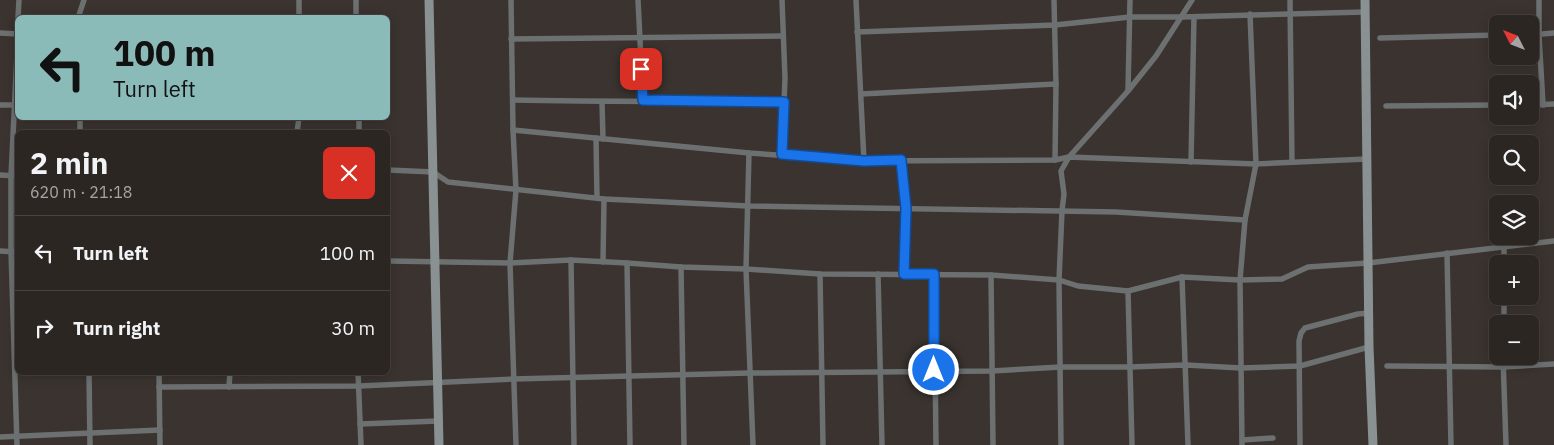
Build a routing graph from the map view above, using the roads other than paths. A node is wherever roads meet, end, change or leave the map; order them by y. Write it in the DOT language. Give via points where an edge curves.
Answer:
graph roads {
  1 [pos="19,0"];
  2 [pos="84,0"];
  3 [pos="299,0"];
  4 [pos="356,0"];
  5 [pos="430,0"];
  6 [pos="511,0"];
  7 [pos="638,0"];
  8 [pos="782,0"];
  9 [pos="856,0"];
  10 [pos="1054,0"];
  11 [pos="1130,0"];
  12 [pos="1192,0"];
  13 [pos="1290,0"];
  14 [pos="1365,0"];
  15 [pos="1539,0"];
  16 [pos="1365,12"];
  17 [pos="1250,14"];
  18 [pos="1290,14"];
  19 [pos="18,15"];
  20 [pos="79,15"];
  21 [pos="299,15"];
  22 [pos="356,15"];
  23 [pos="1539,15"];
  24 [pos="1130,17"];
  25 [pos="1181,17"];
  26 [pos="1194,17"];
  27 [pos="1055,25"];
  28 [pos="857,32"];
  29 [pos="0,33"];
  30 [pos="1554,33"];
  31 [pos="15,34"];
  32 [pos="1489,35"];
  33 [pos="1539,35"];
  34 [pos="783,36"];
  35 [pos="639,38"];
  36 [pos="1380,38"];
  37 [pos="512,39"];
  38 [pos="1056,84"];
  39 [pos="15,87"];
  40 [pos="1128,91"];
  41 [pos="861,94"];
  42 [pos="513,100"];
  43 [pos="643,100"];
  44 [pos="602,102"];
  45 [pos="784,102"];
  46 [pos="1539,104"];
  47 [pos="1543,104"];
  48 [pos="1554,104"];
  49 [pos="0,105"];
  50 [pos="14,105"];
  51 [pos="1489,105"];
  52 [pos="1386,106"];
  53 [pos="513,130"];
  54 [pos="596,138"];
  55 [pos="603,139"];
  56 [pos="749,153"];
  57 [pos="782,154"];
  58 [pos="1068,157"];
  59 [pos="1367,159"];
  60 [pos="901,160"];
  61 [pos="1055,160"];
  62 [pos="864,161"];
  63 [pos="1191,162"];
  64 [pos="1292,162"];
  65 [pos="1256,164"];
  66 [pos="390,170"];
  67 [pos="433,172"];
  68 [pos="0,175"];
  69 [pos="14,176"];
  70 [pos="516,190"];
  71 [pos="601,199"];
  72 [pos="748,206"];
  73 [pos="906,208"];
  74 [pos="1062,211"];
  75 [pos="1245,220"];
  76 [pos="1554,241"];
  77 [pos="1504,247"];
  78 [pos="0,251"];
  79 [pos="14,252"];
  80 [pos="1447,253"];
  81 [pos="1504,255"];
  82 [pos="571,260"];
  83 [pos="390,261"];
  84 [pos="435,262"];
  85 [pos="603,262"];
  86 [pos="1368,262"];
  87 [pos="510,263"];
  88 [pos="627,263"];
  89 [pos="681,267"];
  90 [pos="746,269"];
  91 [pos="820,274"];
  92 [pos="878,274"];
  93 [pos="904,274"];
  94 [pos="934,274"];
  95 [pos="991,275"];
  96 [pos="1182,277"];
  97 [pos="1059,280"];
  98 [pos="1240,280"];
  99 [pos="1128,291"];
  100 [pos="15,313"];
  101 [pos="1369,313"];
  102 [pos="1369,347"];
  103 [pos="1554,364"];
  104 [pos="1186,365"];
  105 [pos="1300,366"];
  106 [pos="1387,366"];
  107 [pos="1061,367"];
  108 [pos="1130,367"];
  109 [pos="1449,367"];
  110 [pos="1503,367"];
  111 [pos="1240,368"];
  112 [pos="934,370"];
  113 [pos="991,371"];
  114 [pos="822,373"];
  115 [pos="881,373"];
  116 [pos="750,374"];
  117 [pos="16,375"];
  118 [pos="89,375"];
  119 [pos="159,375"];
  120 [pos="230,375"];
  121 [pos="358,375"];
  122 [pos="628,376"];
  123 [pos="683,376"];
  124 [pos="574,378"];
  125 [pos="513,379"];
  126 [pos="438,382"];
  127 [pos="359,386"];
  128 [pos="159,387"];
  129 [pos="229,387"];
  130 [pos="438,421"];
  131 [pos="360,424"];
  132 [pos="160,430"];
  133 [pos="90,434"];
  134 [pos="17,436"];
  135 [pos="0,437"];
  136 [pos="1273,438"];
  137 [pos="1242,442"];
  138 [pos="17,445"];
  139 [pos="90,445"];
  140 [pos="160,445"];
  141 [pos="360,445"];
  142 [pos="439,445"];
  143 [pos="516,445"];
  144 [pos="574,445"];
  145 [pos="630,445"];
  146 [pos="684,445"];
  147 [pos="753,445"];
  148 [pos="823,445"];
  149 [pos="882,445"];
  150 [pos="936,445"];
  151 [pos="993,445"];
  152 [pos="1061,445"];
  153 [pos="1132,445"];
  154 [pos="1188,445"];
  155 [pos="1300,445"];
  156 [pos="1373,445"];
  157 [pos="1451,445"];
  158 [pos="1506,445"];
  1 -- 19 [label="street"];
  2 -- 20 [label="street"];
  3 -- 21 [label="street"];
  4 -- 22 [label="street"];
  5 -- 67 [label="street"];
  6 -- 37 [label="street"];
  7 -- 35 [label="street"];
  8 -- 34 [label="street"];
  9 -- 28 [label="street"];
  10 -- 27 [label="street"];
  11 -- 24 [label="street"];
  12 -- 25 [label="street"];
  13 -- 18 [label="street"];
  14 -- 16 [label="street"];
  15 -- 23 [label="street"];
  16 -- 18 [label="street"];
  16 -- 59 [label="street"];
  17 -- 18 [label="street"];
  17 -- 26 [label="street"];
  17 -- 65 [label="street"];
  18 -- 64 [label="street"];
  24 -- 25 [label="street"];
  24 -- 27 [label="street"];
  24 -- 40 [label="street"];
  25 -- 26 [label="street"];
  25 -- 40 [label="street"];
  26 -- 63 [label="street"];
  27 -- 28 [label="street"];
  27 -- 38 [label="street"];
  28 -- 41 [label="street"];
  29 -- 31 [label="street"];
  30 -- 33 [label="street"];
  32 -- 36 [label="street"];
  33 -- 47 [label="street"];
  34 -- 35 [label="street"];
  34 -- 45 [label="street"];
  35 -- 37 [label="street"];
  35 -- 43 [label="street"];
  37 -- 42 [label="street"];
  38 -- 41 [label="street"];
  38 -- 61 [label="street"];
  39 -- 50 [label="street"];
  40 -- 58 [label="street"];
  41 -- 62 [label="street"];
  42 -- 44 [label="street"];
  42 -- 53 [label="street"];
  43 -- 44 [label="street"];
  43 -- 45 [label="street"];
  44 -- 55 [label="street"];
  45 -- 57 [label="street"];
  46 -- 47 [label="street"];
  47 -- 48 [label="street"];
  49 -- 50 [label="street"];
  50 -- 69 [label="street"];
  51 -- 52 [label="street"];
  53 -- 54 [label="street"];
  53 -- 70 [label="street"];
  54 -- 55 [label="street"];
  54 -- 71 [label="street"];
  55 -- 56 [label="street"];
  56 -- 57 [label="street"];
  56 -- 72 [label="street"];
  57 -- 62 [label="street"];
  58 -- 61 [label="street"];
  58 -- 63 [label="street"];
  58 -- 74 [label="street" via="1061,171"];
  59 -- 64 [label="street"];
  59 -- 86 [label="street"];
  60 -- 61 [label="street"];
  60 -- 62 [label="street"];
  60 -- 73 [label="street"];
  63 -- 65 [label="street"];
  64 -- 65 [label="street"];
  65 -- 75 [label="street"];
  66 -- 67 [label="street"];
  67 -- 70 [label="street" via="448,182"];
  67 -- 84 [label="street"];
  68 -- 69 [label="street"];
  69 -- 79 [label="street"];
  70 -- 71 [label="street"];
  70 -- 87 [label="street"];
  71 -- 72 [label="street"];
  71 -- 85 [label="street"];
  72 -- 73 [label="street"];
  72 -- 90 [label="street"];
  73 -- 74 [label="street"];
  73 -- 93 [label="street"];
  74 -- 75 [label="street"];
  74 -- 97 [label="street"];
  75 -- 98 [label="street"];
  76 -- 77 [label="street"];
  77 -- 80 [label="street"];
  77 -- 81 [label="street"];
  78 -- 79 [label="street"];
  79 -- 100 [label="street"];
  80 -- 86 [label="street"];
  80 -- 109 [label="street"];
  82 -- 85 [label="street"];
  82 -- 87 [label="street"];
  82 -- 124 [label="street"];
  83 -- 84 [label="street"];
  84 -- 87 [label="street"];
  84 -- 126 [label="street"];
  85 -- 88 [label="street"];
  86 -- 98 [label="street" via="1308,267 1282,279"];
  86 -- 101 [label="street"];
  87 -- 125 [label="street"];
  88 -- 89 [label="street"];
  88 -- 122 [label="street"];
  89 -- 90 [label="street"];
  89 -- 123 [label="street"];
  90 -- 91 [label="street"];
  90 -- 116 [label="street"];
  91 -- 92 [label="street"];
  91 -- 114 [label="street"];
  92 -- 93 [label="street"];
  92 -- 115 [label="street"];
  93 -- 94 [label="street"];
  94 -- 95 [label="street"];
  94 -- 112 [label="street"];
  95 -- 97 [label="street"];
  95 -- 113 [label="street"];
  96 -- 98 [label="street"];
  96 -- 99 [label="street"];
  96 -- 104 [label="street"];
  97 -- 99 [label="street" via="1078,286"];
  97 -- 107 [label="street"];
  98 -- 111 [label="street"];
  99 -- 108 [label="street"];
  101 -- 102 [label="street"];
  101 -- 105 [label="street" via="1305,328 1301,333"];
  102 -- 105 [label="street"];
  102 -- 156 [label="street"];
  103 -- 110 [label="street"];
  104 -- 108 [label="street"];
  104 -- 111 [label="street"];
  104 -- 154 [label="street"];
  105 -- 111 [label="street"];
  105 -- 155 [label="street"];
  106 -- 109 [label="street"];
  107 -- 108 [label="street"];
  107 -- 113 [label="street"];
  107 -- 152 [label="street"];
  108 -- 153 [label="street"];
  109 -- 110 [label="street"];
  109 -- 157 [label="street"];
  110 -- 158 [label="street"];
  111 -- 137 [label="street"];
  112 -- 113 [label="street"];
  112 -- 115 [label="street"];
  112 -- 150 [label="street"];
  113 -- 151 [label="street"];
  114 -- 115 [label="street"];
  114 -- 116 [label="street"];
  114 -- 148 [label="street"];
  115 -- 149 [label="street"];
  116 -- 123 [label="street"];
  116 -- 147 [label="street"];
  117 -- 134 [label="street"];
  118 -- 133 [label="street"];
  119 -- 128 [label="street"];
  120 -- 129 [label="street"];
  121 -- 127 [label="street"];
  122 -- 123 [label="street"];
  122 -- 124 [label="street"];
  122 -- 145 [label="street"];
  123 -- 146 [label="street"];
  124 -- 125 [label="street"];
  124 -- 144 [label="street"];
  125 -- 126 [label="street"];
  125 -- 143 [label="street"];
  126 -- 127 [label="street"];
  126 -- 130 [label="street"];
  127 -- 129 [label="street"];
  127 -- 131 [label="street"];
  128 -- 129 [label="street"];
  128 -- 132 [label="street"];
  130 -- 131 [label="street"];
  130 -- 142 [label="street"];
  131 -- 141 [label="street"];
  132 -- 133 [label="street"];
  132 -- 140 [label="street"];
  133 -- 134 [label="street"];
  133 -- 139 [label="street"];
  134 -- 135 [label="street"];
  134 -- 138 [label="street"];
  136 -- 137 [label="street"];
}
